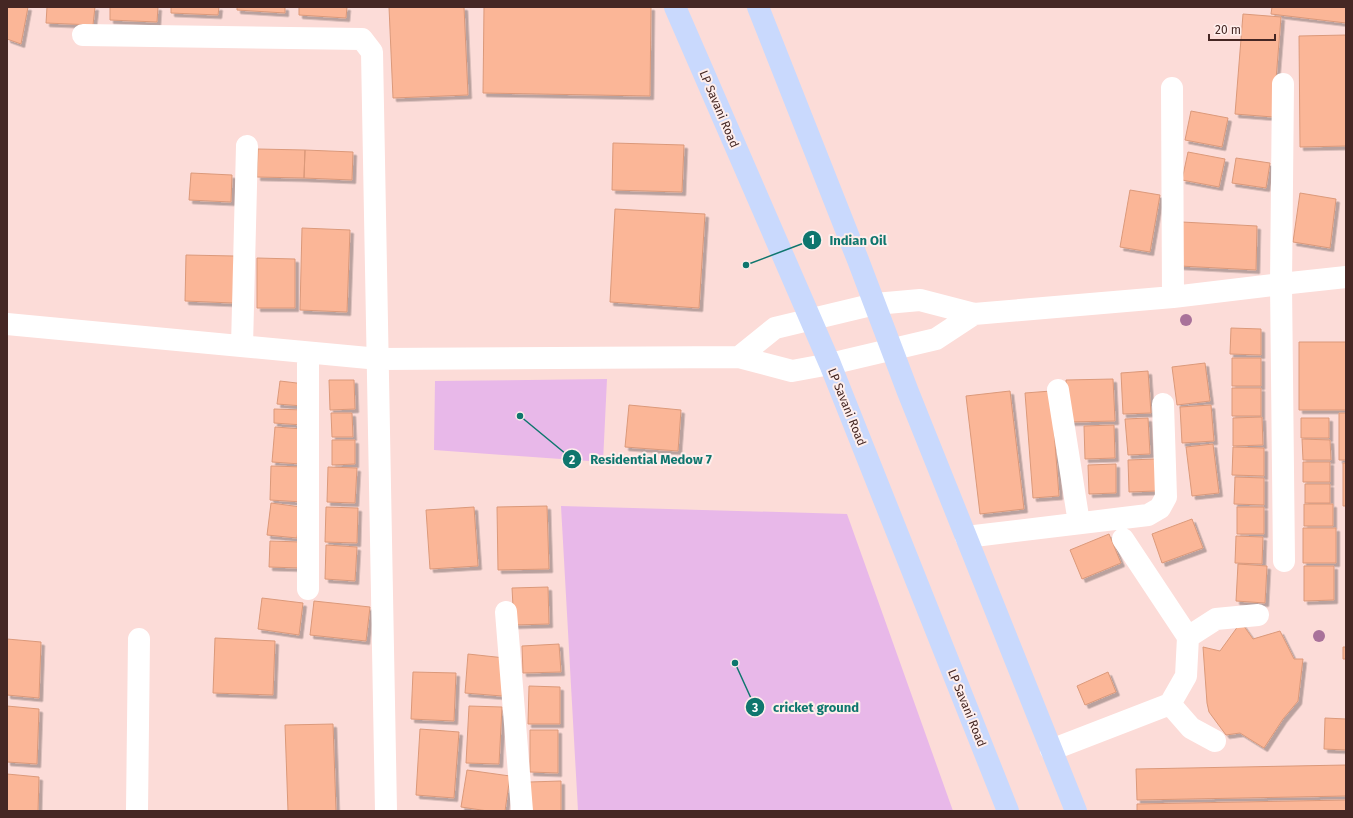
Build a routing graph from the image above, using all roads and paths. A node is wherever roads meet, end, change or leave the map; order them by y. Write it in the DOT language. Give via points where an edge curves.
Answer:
graph roads {
  1 [pos="675,7"];
  2 [pos="758,7"];
  3 [pos="83,35"];
  4 [pos="1283,84"];
  5 [pos="1172,88"];
  6 [pos="246,146"];
  7 [pos="1346,277"];
  8 [pos="1281,284"];
  9 [pos="1173,297"];
  10 [pos="875,304"];
  11 [pos="974,314"];
  12 [pos="810,320"];
  13 [pos="7,324"];
  14 [pos="242,346"];
  15 [pos="892,349"];
  16 [pos="308,353"];
  17 [pos="739,357"];
  18 [pos="379,359"];
  19 [pos="830,364"];
  20 [pos="1058,390"];
  21 [pos="1163,404"];
  22 [pos="1079,523"];
  23 [pos="966,537"];
  24 [pos="1123,539"];
  25 [pos="1284,561"];
  26 [pos="308,589"];
  27 [pos="506,612"];
  28 [pos="1258,615"];
  29 [pos="1188,637"];
  30 [pos="139,639"];
  31 [pos="1170,704"];
  32 [pos="1215,741"];
  33 [pos="1051,750"];
  34 [pos="137,811"];
  35 [pos="386,811"];
  36 [pos="522,811"];
  37 [pos="1008,811"];
  38 [pos="1076,811"];
  1 -- 12 [label="main road, LP Savani Road"];
  2 -- 10 [label="main road"];
  3 -- 18 [label="street" via="362,39 372,52"];
  4 -- 8 [label="street"];
  5 -- 9 [label="street"];
  6 -- 14 [label="street"];
  7 -- 8 [label="street"];
  8 -- 9 [label="street"];
  8 -- 25 [label="street"];
  9 -- 11 [label="street"];
  10 -- 11 [label="street" via="920,300"];
  10 -- 12 [label="street"];
  10 -- 15 [label="main road"];
  11 -- 15 [label="street" via="936,339"];
  12 -- 17 [label="street" via="775,328"];
  12 -- 19 [label="main road, LP Savani Road"];
  13 -- 14 [label="street"];
  14 -- 16 [label="street"];
  15 -- 19 [label="street"];
  15 -- 23 [label="main road"];
  16 -- 18 [label="street"];
  16 -- 26 [label="street"];
  17 -- 18 [label="street"];
  17 -- 19 [label="street" via="792,371"];
  18 -- 35 [label="street"];
  19 -- 37 [label="main road, LP Savani Road"];
  20 -- 22 [label="street"];
  21 -- 22 [label="street" via="1166,497 1160,508 1148,515"];
  22 -- 23 [label="street"];
  23 -- 33 [label="main road"];
  24 -- 29 [label="street"];
  27 -- 36 [label="street"];
  28 -- 29 [label="street" via="1216,619"];
  29 -- 31 [label="street" via="1186,676"];
  30 -- 34 [label="street"];
  31 -- 32 [label="street" via="1191,728"];
  31 -- 33 [label="street"];
  33 -- 38 [label="main road"];
}
